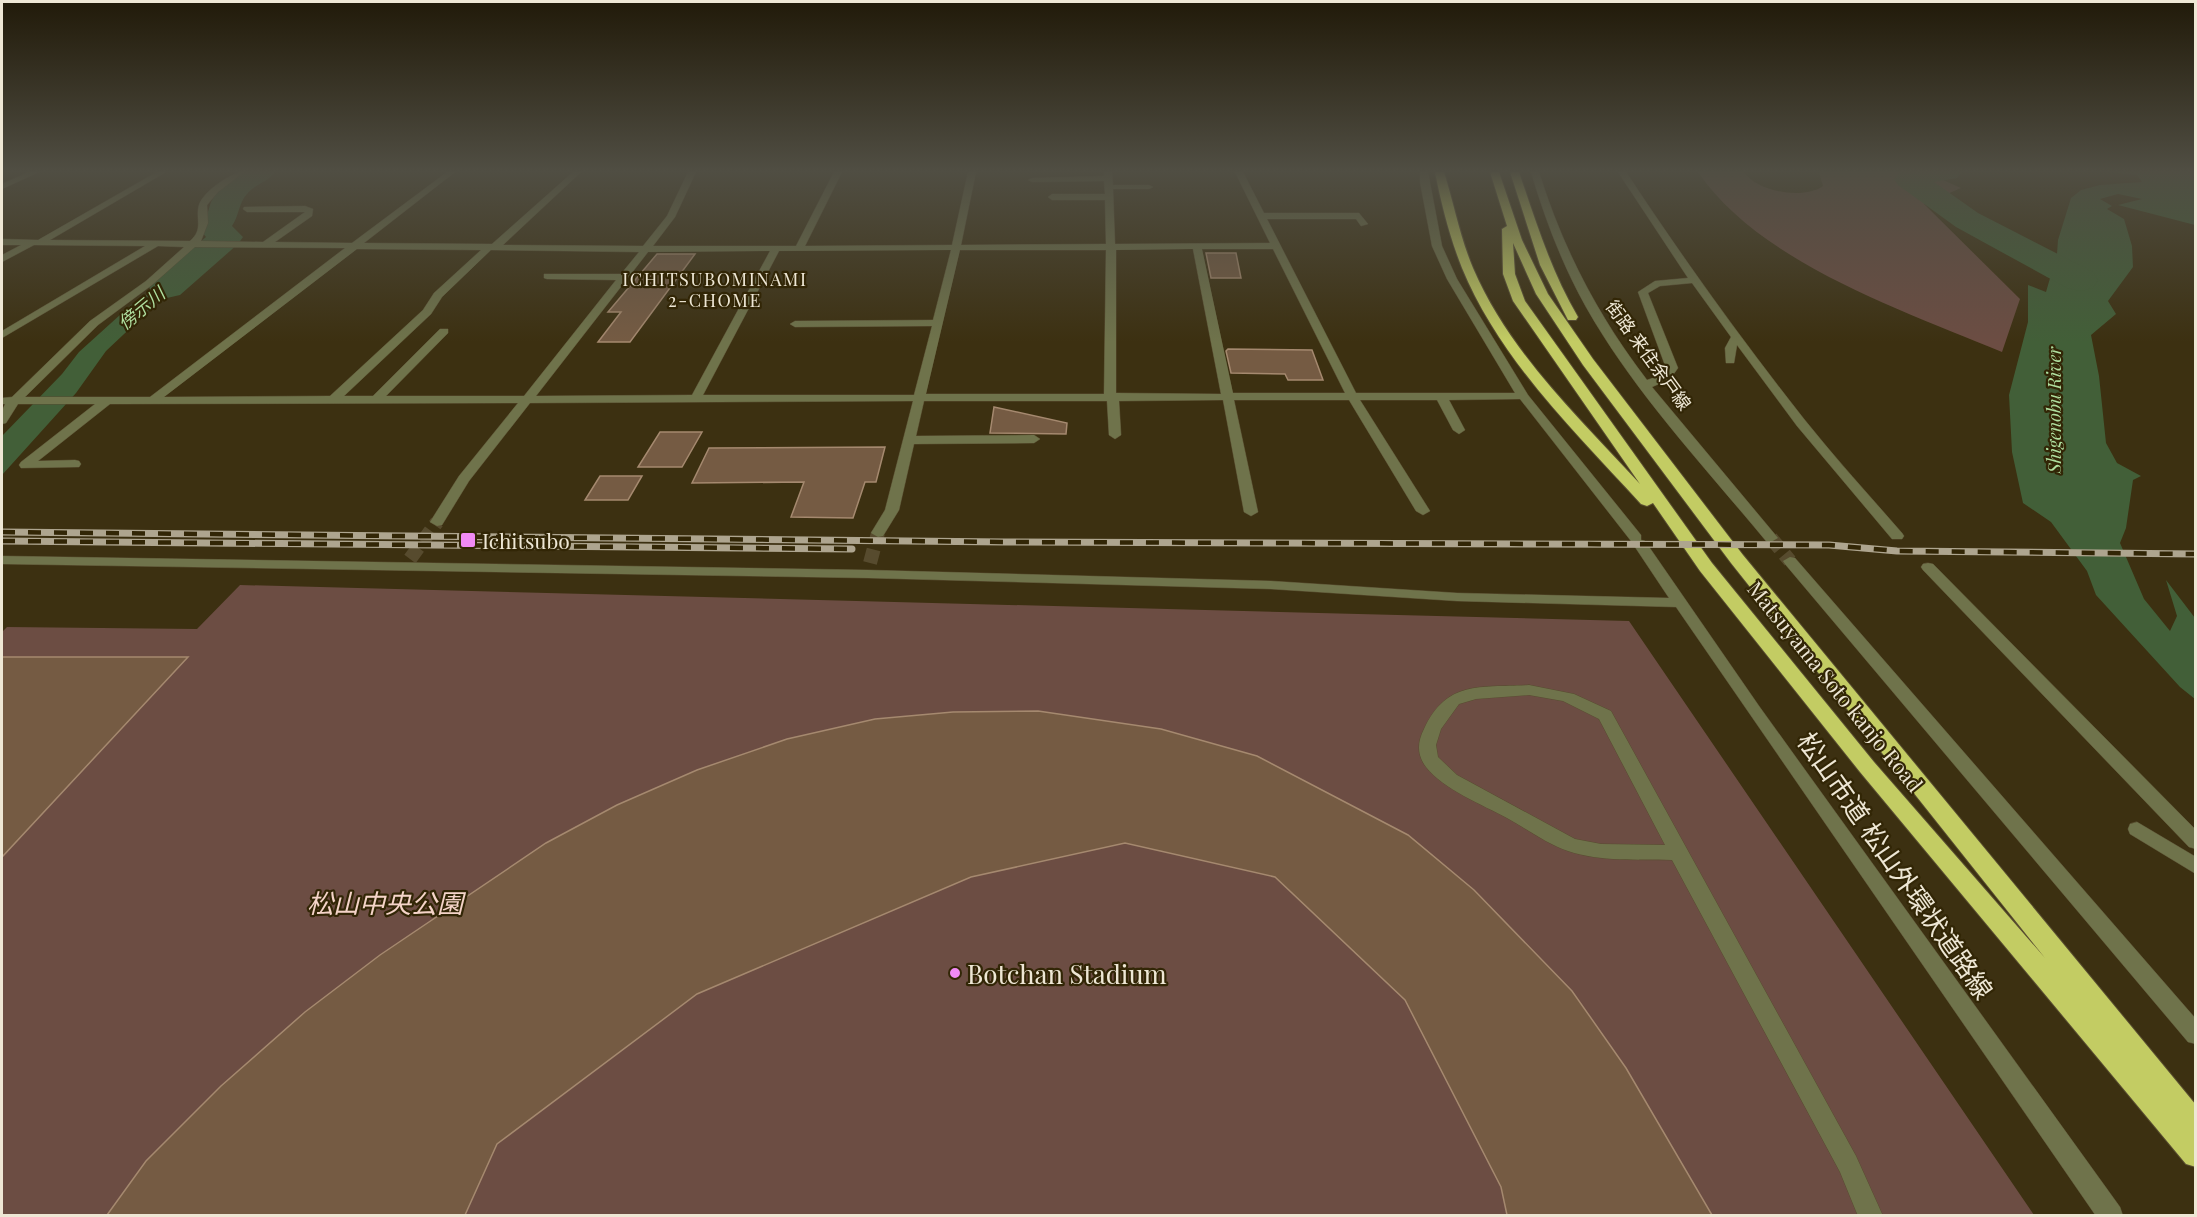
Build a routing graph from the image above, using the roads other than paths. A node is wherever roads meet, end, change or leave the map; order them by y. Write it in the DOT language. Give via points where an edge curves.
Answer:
graph roads {
  1 [pos="61,229"];
  2 [pos="203,229"];
  3 [pos="288,229"];
  4 [pos="376,229"];
  5 [pos="513,229"];
  6 [pos="662,229"];
  7 [pos="809,229"];
  8 [pos="960,229"];
  9 [pos="1110,229"];
  10 [pos="1268,229"];
  11 [pos="1434,229"];
  12 [pos="1454,229"];
  13 [pos="1507,229"];
  14 [pos="1513,229"];
  15 [pos="1532,229"];
  16 [pos="1556,229"];
  17 [pos="1660,229"];
  18 [pos="2,242"];
  19 [pos="37,242"];
  20 [pos="155,244"];
  21 [pos="195,244"];
  22 [pos="264,245"];
  23 [pos="353,246"];
  24 [pos="1197,246"];
  25 [pos="1277,246"];
  26 [pos="492,247"];
  27 [pos="956,247"];
  28 [pos="1111,247"];
  29 [pos="647,248"];
  30 [pos="776,248"];
  31 [pos="799,248"];
  32 [pos="2,259"];
  33 [pos="547,276"];
  34 [pos="624,277"];
  35 [pos="1695,280"];
  36 [pos="938,323"];
  37 [pos="795,324"];
  38 [pos="444,331"];
  39 [pos="2,335"];
  40 [pos="1736,337"];
  41 [pos="1730,361"];
  42 [pos="1646,385"];
  43 [pos="1112,396"];
  44 [pos="1227,396"];
  45 [pos="1352,396"];
  46 [pos="1441,396"];
  47 [pos="1523,396"];
  48 [pos="920,397"];
  49 [pos="696,398"];
  50 [pos="526,399"];
  51 [pos="108,400"];
  52 [pos="153,400"];
  53 [pos="333,400"];
  54 [pos="376,400"];
  55 [pos="2,401"];
  56 [pos="20,401"];
  57 [pos="2,420"];
  58 [pos="1459,430"];
  59 [pos="1115,435"];
  60 [pos="1034,439"];
  61 [pos="909,440"];
  62 [pos="1652,447"];
  63 [pos="75,464"];
  64 [pos="1423,511"];
  65 [pos="1251,512"];
  66 [pos="437,522"];
  67 [pos="878,533"];
  68 [pos="1897,536"];
  69 [pos="1771,538"];
  70 [pos="2,560"];
  71 [pos="1790,561"];
  72 [pos="1706,567"];
  73 [pos="1928,567"];
  74 [pos="1680,603"];
  75 [pos="2137,829"];
  76 [pos="2196,842"];
  77 [pos="1678,853"];
  78 [pos="2196,867"];
  79 [pos="2196,1035"];
  80 [pos="2196,1127"];
  81 [pos="2196,1154"];
  82 [pos="1871,1215"];
  83 [pos="2111,1215"];
  1 -- 19 [label="street"];
  2 -- 21 [label="street"];
  3 -- 22 [label="street"];
  4 -- 23 [label="street"];
  5 -- 26 [label="street"];
  6 -- 29 [label="street"];
  7 -- 31 [label="street"];
  8 -- 27 [label="street"];
  9 -- 28 [label="street"];
  10 -- 25 [label="street"];
  11 -- 47 [label="street" via="1452,279"];
  12 -- 72 [label="highway" via="1472,278 1518,355"];
  13 -- 72 [label="highway, Matsuyama Soto kanjo Road" via="1509,274 1519,301"];
  14 -- 62 [label="highway, Matsuyama Soto kanjo Road" via="1542,294"];
  15 -- 62 [label="highway" via="1557,294"];
  16 -- 42 [label="street, 街路 来住余戸線" via="1576,277 1603,326"];
  17 -- 35 [label="street"];
  18 -- 19 [label="street"];
  19 -- 20 [label="street"];
  19 -- 32 [label="street"];
  20 -- 21 [label="street"];
  20 -- 39 [label="street"];
  21 -- 22 [label="street"];
  21 -- 56 [label="street" via="94,323"];
  22 -- 23 [label="street"];
  23 -- 26 [label="street"];
  23 -- 52 [label="street"];
  24 -- 25 [label="street"];
  24 -- 28 [label="street"];
  24 -- 44 [label="street"];
  25 -- 45 [label="street"];
  26 -- 29 [label="street"];
  26 -- 53 [label="street"];
  27 -- 28 [label="street"];
  27 -- 31 [label="street"];
  27 -- 36 [label="street"];
  28 -- 43 [label="street"];
  29 -- 30 [label="street"];
  29 -- 34 [label="street"];
  30 -- 31 [label="street"];
  30 -- 49 [label="street"];
  33 -- 34 [label="street"];
  34 -- 50 [label="street"];
  35 -- 40 [label="street"];
  35 -- 42 [label="street" via="1659,284 1643,292 1672,368 1666,377"];
  36 -- 37 [label="street"];
  36 -- 48 [label="street"];
  38 -- 54 [label="street"];
  40 -- 41 [label="street" via="1730,348"];
  40 -- 68 [label="street" via="1801,423"];
  42 -- 69 [label="street, 街路 来住余戸線"];
  43 -- 44 [label="street"];
  43 -- 48 [label="street"];
  43 -- 59 [label="street"];
  44 -- 45 [label="street"];
  44 -- 65 [label="street"];
  45 -- 46 [label="street"];
  45 -- 64 [label="street"];
  46 -- 47 [label="street"];
  46 -- 58 [label="street"];
  47 -- 74 [label="street, 松山市道 松山外環状道路線" via="1638,541"];
  48 -- 49 [label="street"];
  48 -- 61 [label="street"];
  49 -- 50 [label="street"];
  50 -- 54 [label="street"];
  50 -- 66 [label="street" via="464,479"];
  51 -- 52 [label="street"];
  51 -- 56 [label="street"];
  51 -- 63 [label="street" via="25,465"];
  52 -- 53 [label="street"];
  53 -- 54 [label="street"];
  55 -- 56 [label="street"];
  56 -- 57 [label="street"];
  60 -- 61 [label="street"];
  61 -- 67 [label="street" via="892,510"];
  62 -- 80 [label="highway, Matsuyama Soto kanjo Road" via="1744,568"];
  70 -- 74 [label="street" via="869,569 1270,585 1457,597"];
  71 -- 79 [label="street"];
  72 -- 81 [label="highway, Matsuyama Soto kanjo Road" via="1867,767"];
  73 -- 76 [label="street"];
  74 -- 83 [label="street, 松山市道 松山外環状道路線"];
  75 -- 78 [label="street"];
  77 -- 77 [label="street" via="1601,852 1571,845 1451,779 1435,766 1427,751 1443,709 1457,698 1529,690 1559,693 1586,703 1605,715"];
  77 -- 82 [label="street" via="1848,1164"];
}
